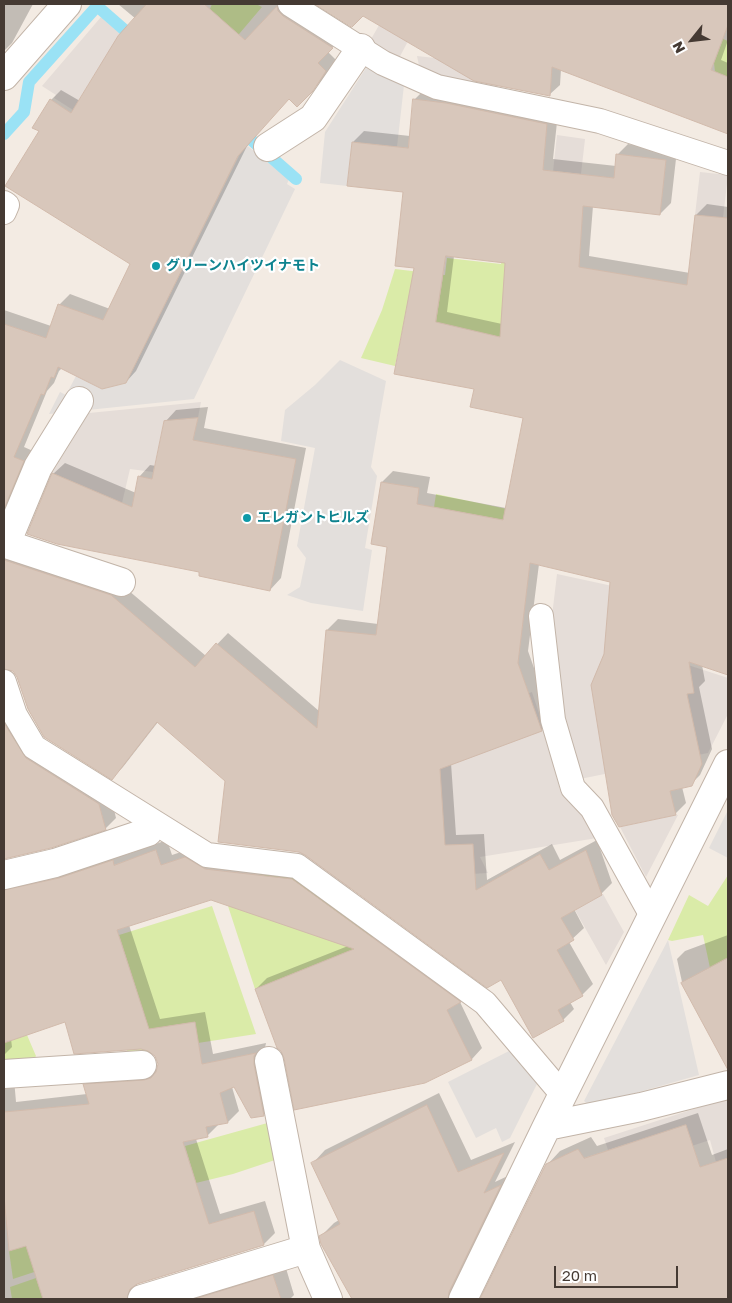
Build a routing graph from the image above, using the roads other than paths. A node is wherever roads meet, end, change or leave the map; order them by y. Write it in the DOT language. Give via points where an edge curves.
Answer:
graph roads {
  1 [pos="66,4"];
  2 [pos="290,4"];
  3 [pos="361,48"];
  4 [pos="4,76"];
  5 [pos="268,147"];
  6 [pos="728,163"];
  7 [pos="4,203"];
  8 [pos="4,212"];
  9 [pos="79,401"];
  10 [pos="4,546"];
  11 [pos="120,582"];
  12 [pos="541,616"];
  13 [pos="4,682"];
  14 [pos="728,764"];
  15 [pos="148,832"];
  16 [pos="4,874"];
  17 [pos="652,916"];
  18 [pos="269,1061"];
  19 [pos="142,1065"];
  20 [pos="4,1074"];
  21 [pos="728,1085"];
  22 [pos="563,1095"];
  23 [pos="547,1126"];
  24 [pos="306,1249"];
  25 [pos="142,1299"];
  26 [pos="328,1299"];
  27 [pos="463,1299"];
  1 -- 4 [label="street"];
  2 -- 3 [label="lane"];
  3 -- 5 [label="street" via="313,118"];
  3 -- 6 [label="lane" via="383,63 437,87 600,121"];
  7 -- 8 [label="lane" via="7,205"];
  9 -- 10 [label="street" via="38,467"];
  10 -- 11 [label="street"];
  12 -- 17 [label="lane" via="553,720 573,788 592,808"];
  13 -- 22 [label="lane" via="14,715 34,747 207,856 297,866 485,1003"];
  14 -- 17 [label="street"];
  15 -- 16 [label="street" via="55,864"];
  17 -- 22 [label="street"];
  18 -- 24 [label="street"];
  19 -- 20 [label="street"];
  21 -- 23 [label="street"];
  22 -- 23 [label="street"];
  23 -- 27 [label="street"];
  24 -- 25 [label="street"];
  24 -- 26 [label="street"];
}
